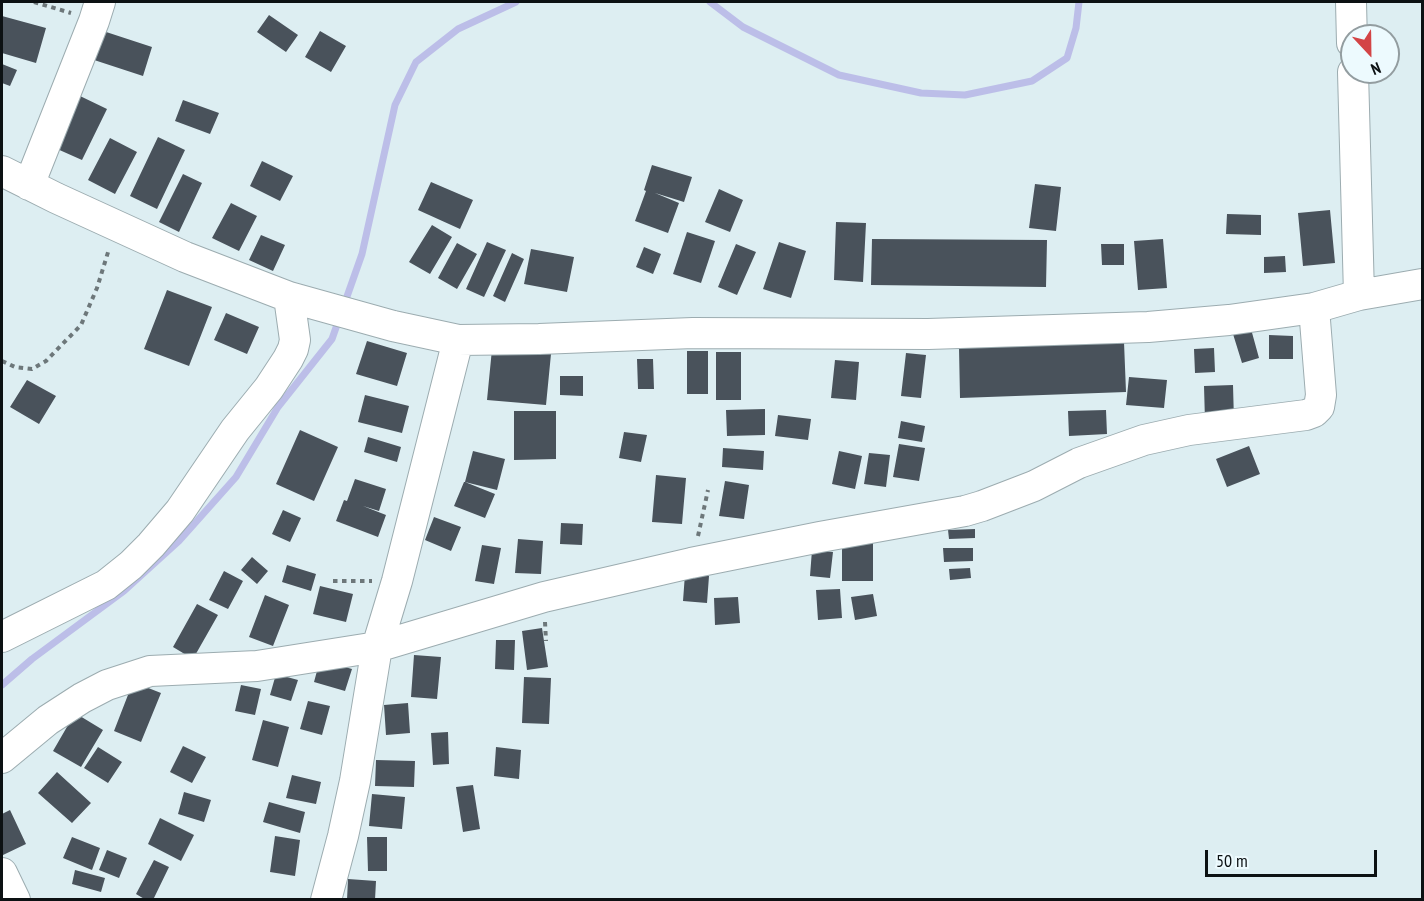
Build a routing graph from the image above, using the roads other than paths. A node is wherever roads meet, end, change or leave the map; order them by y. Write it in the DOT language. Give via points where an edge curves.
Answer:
graph roads {
  1 [pos="1351,2"];
  2 [pos="97,11"];
  3 [pos="1352,24"];
  4 [pos="1353,84"];
  5 [pos="2,171"];
  6 [pos="29,185"];
  7 [pos="1422,284"];
  8 [pos="1359,295"];
  9 [pos="299,299"];
  10 [pos="1314,308"];
  11 [pos="458,340"];
  12 [pos="2,637"];
  13 [pos="376,647"];
  14 [pos="2,758"];
  15 [pos="2,873"];
  16 [pos="15,900"];
  17 [pos="326,900"];
  1 -- 3 [label="street"];
  2 -- 6 [label="street"];
  4 -- 8 [label="street"];
  5 -- 6 [label="street"];
  6 -- 9 [label="street" via="185,257"];
  7 -- 8 [label="street"];
  8 -- 10 [label="street"];
  9 -- 11 [label="street"];
  9 -- 12 [label="street" via="295,340 288,359 152,545 106,585"];
  10 -- 11 [label="street" via="1202,323 1107,329 928,334 693,333"];
  10 -- 13 [label="street" via="1321,395 1319,407 1306,415 1188,430 1144,440 965,511 692,563 544,597"];
  11 -- 13 [label="street" via="397,581"];
  13 -- 14 [label="street" via="257,666 150,670 82,698"];
  13 -- 17 [label="street" via="355,781"];
  15 -- 16 [label="street"];
}
